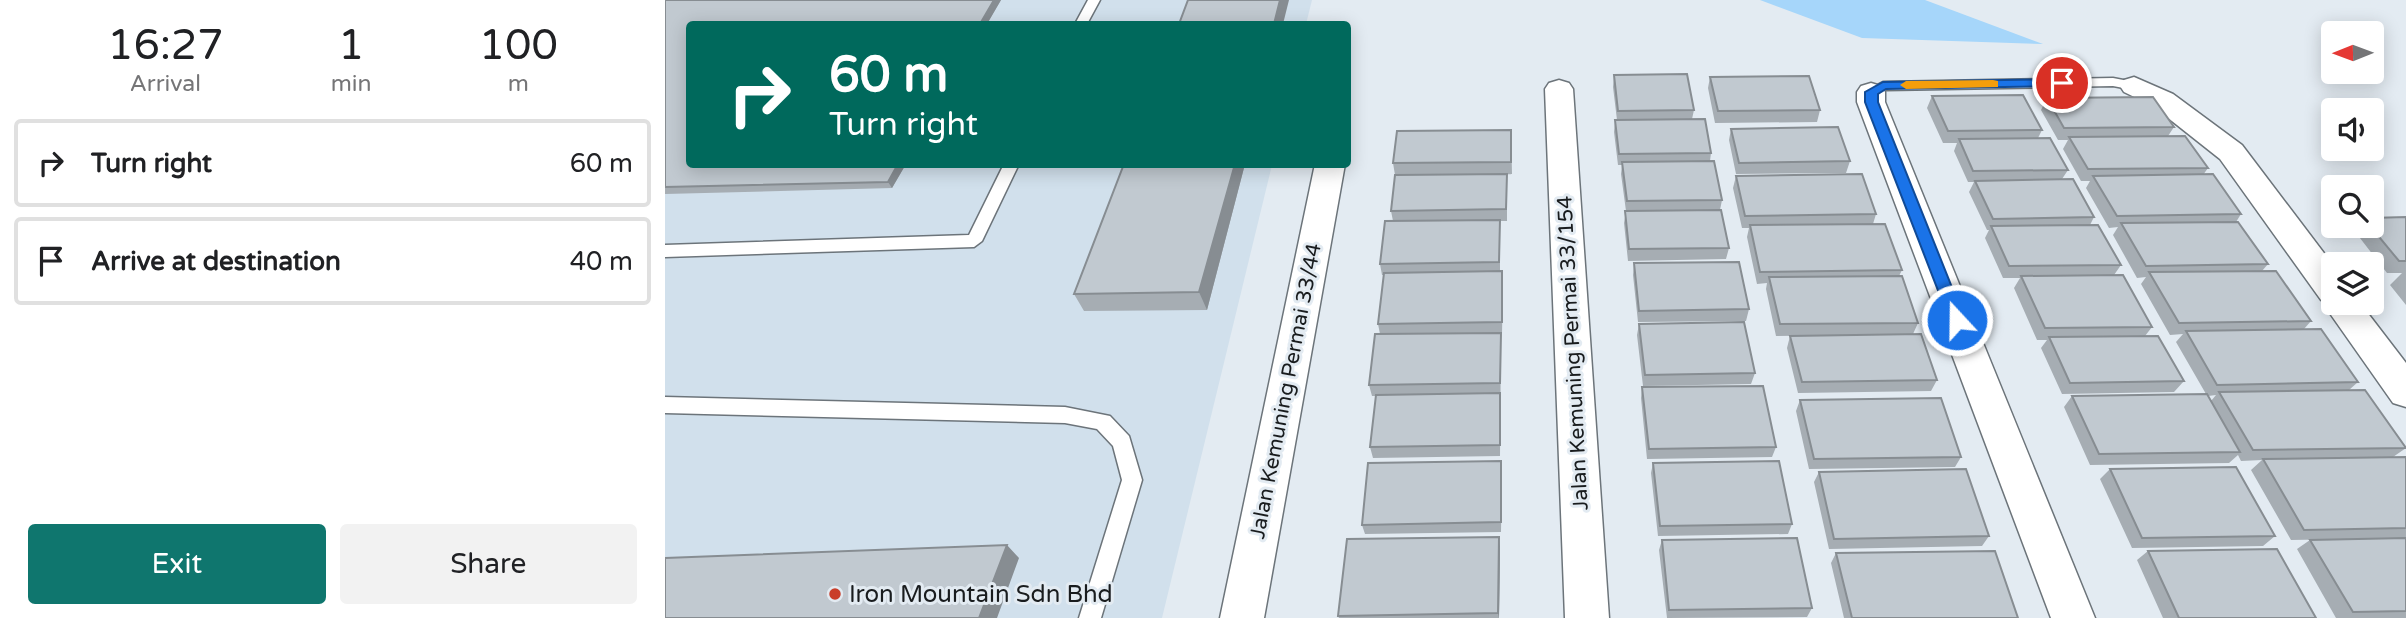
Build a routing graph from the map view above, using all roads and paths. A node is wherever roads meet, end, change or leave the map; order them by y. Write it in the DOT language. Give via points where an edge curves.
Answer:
graph roads {
  1 [pos="1094,0"];
  2 [pos="1083,21"];
  3 [pos="2134,86"];
  4 [pos="1559,89"];
  5 [pos="1871,92"];
  6 [pos="1010,168"];
  7 [pos="1329,168"];
  8 [pos="665,251"];
  9 [pos="2321,275"];
  10 [pos="2350,315"];
  11 [pos="2406,392"];
  12 [pos="665,405"];
  13 [pos="1090,618"];
  14 [pos="1242,618"];
  15 [pos="1587,618"];
  16 [pos="2073,618"];
  1 -- 2 [label="lane"];
  3 -- 5 [label="lane" via="2113,82 1883,86"];
  3 -- 9 [label="street" via="2163,100 2231,152"];
  4 -- 15 [label="street, Jalan Kemuning Permai 33/154"];
  5 -- 16 [label="street" via="1871,102"];
  6 -- 8 [label="lane" via="974,241"];
  7 -- 14 [label="street, Jalan Kemuning Permai 33/44"];
  10 -- 11 [label="street"];
  12 -- 13 [label="lane" via="1065,415 1103,422 1122,442 1132,480"];
}
